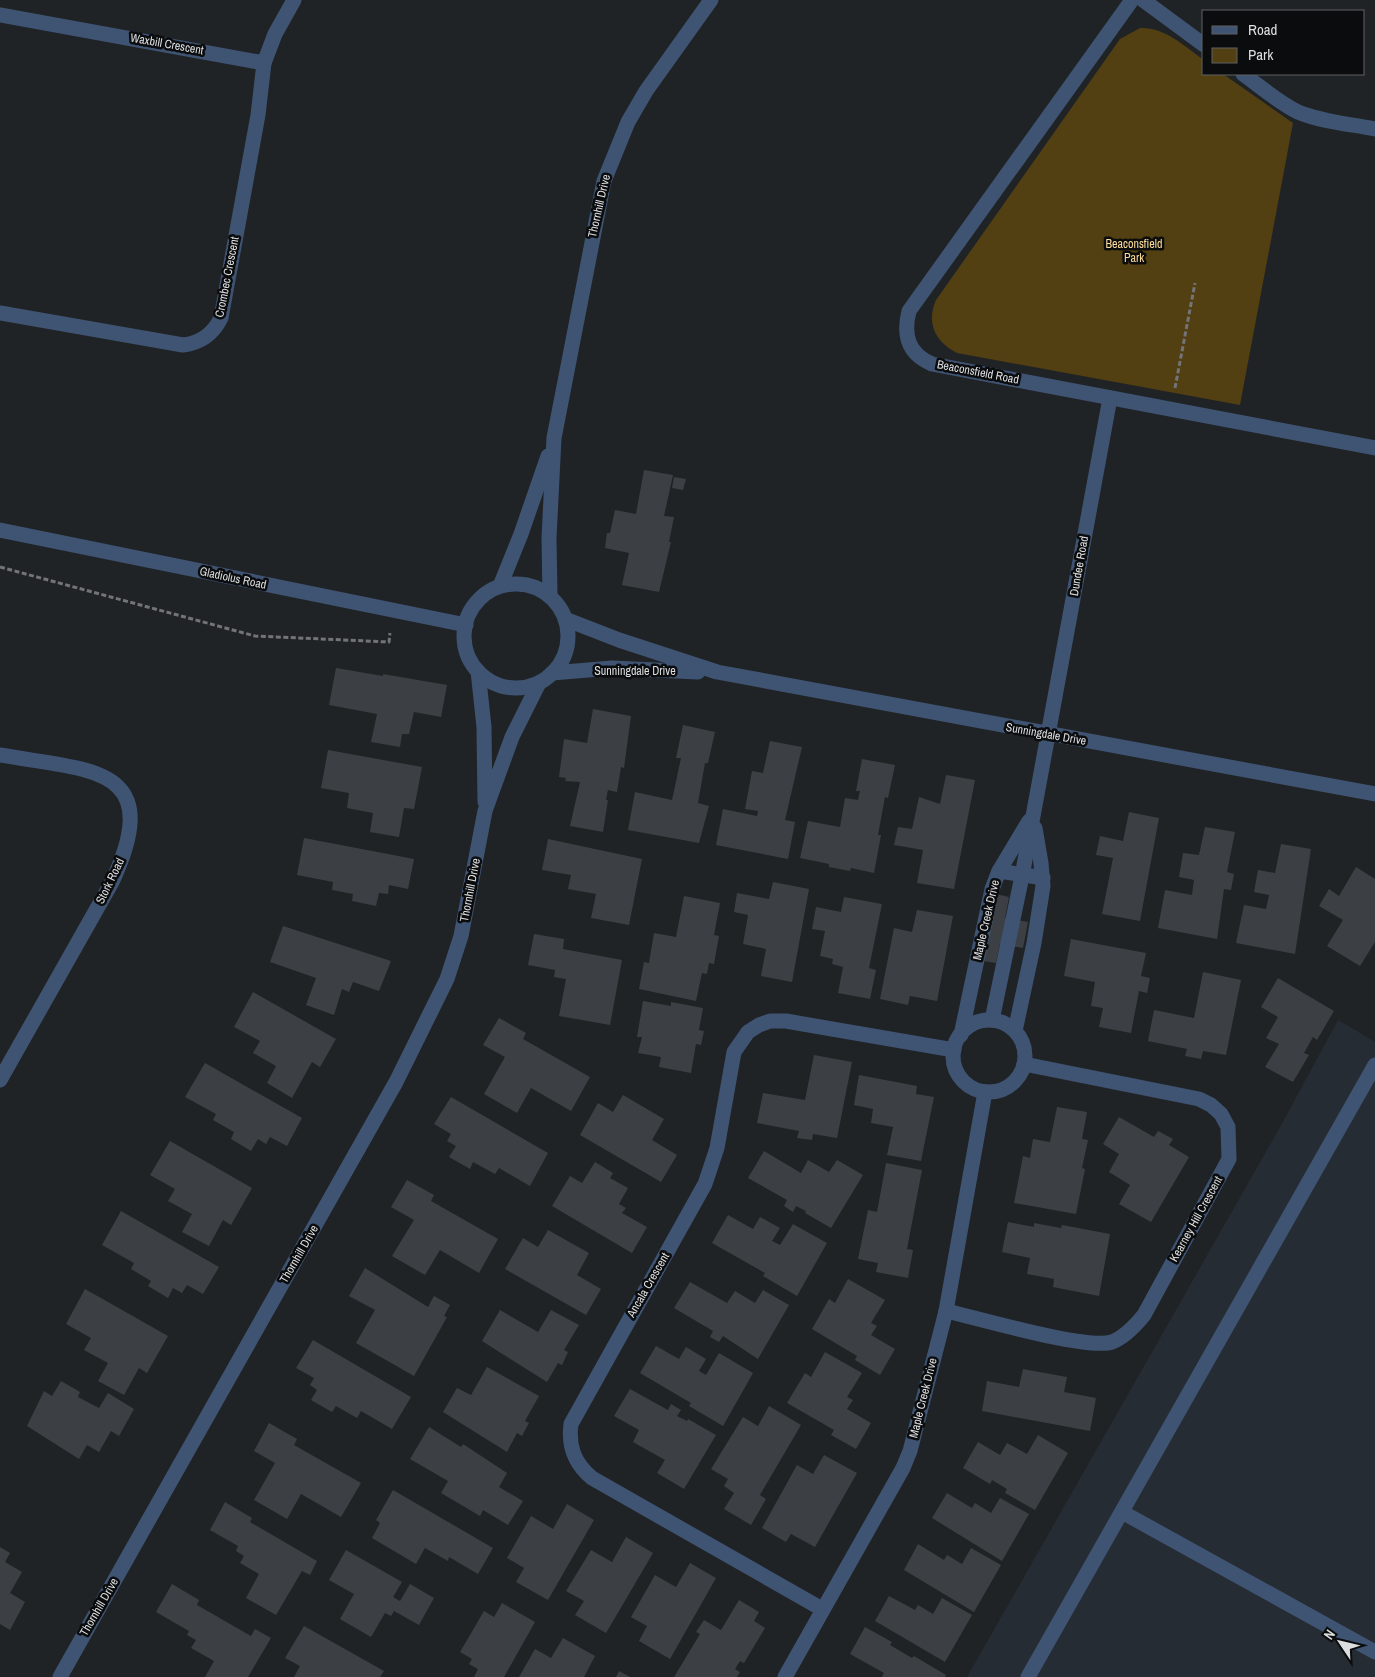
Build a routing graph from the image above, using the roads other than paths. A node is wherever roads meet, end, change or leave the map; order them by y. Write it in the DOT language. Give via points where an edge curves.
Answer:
graph roads {
  1 [pos="294,0"];
  2 [pos="710,0"];
  3 [pos="1132,0"];
  4 [pos="1143,0"];
  5 [pos="0,15"];
  6 [pos="1202,44"];
  7 [pos="264,63"];
  8 [pos="1244,75"];
  9 [pos="1375,129"];
  10 [pos="0,313"];
  11 [pos="1110,398"];
  12 [pos="554,438"];
  13 [pos="1375,448"];
  14 [pos="0,530"];
  15 [pos="500,586"];
  16 [pos="550,596"];
  17 [pos="565,620"];
  18 [pos="466,625"];
  19 [pos="478,671"];
  20 [pos="717,672"];
  21 [pos="552,673"];
  22 [pos="539,683"];
  23 [pos="1048,734"];
  24 [pos="0,755"];
  25 [pos="1375,794"];
  26 [pos="485,811"];
  27 [pos="1033,814"];
  28 [pos="999,871"];
  29 [pos="1022,876"];
  30 [pos="1043,878"];
  31 [pos="992,1020"];
  32 [pos="1015,1031"];
  33 [pos="960,1035"];
  34 [pos="954,1050"];
  35 [pos="1024,1064"];
  36 [pos="1375,1065"];
  37 [pos="0,1080"];
  38 [pos="985,1092"];
  39 [pos="946,1311"];
  40 [pos="1122,1512"];
  41 [pos="822,1609"];
  42 [pos="1375,1652"];
  43 [pos="60,1677"];
  44 [pos="785,1677"];
  45 [pos="1028,1677"];
  1 -- 7 [label="street" via="275,34"];
  2 -- 12 [label="street, Thornhill Drive" via="646,91 628,122 607,172"];
  3 -- 11 [label="street, Beaconsfield Road" via="922,292 909,311 905,325 912,350 932,364"];
  4 -- 6 [label="street"];
  5 -- 7 [label="street, Waxbill Crescent"];
  7 -- 10 [label="street, Crombec Crescent" via="258,115 221,318 209,335 192,344 174,344"];
  8 -- 9 [label="street" via="1300,112"];
  11 -- 13 [label="street, Beaconsfield Road"];
  11 -- 23 [label="street, Dundee Road"];
  12 -- 15 [label="street, Thornhill Drive"];
  12 -- 16 [label="street, Thornhill Drive"];
  14 -- 18 [label="street, Gladiolus Road"];
  15 -- 16 [label="street" via="518,583 535,587"];
  15 -- 18 [label="street" via="484,595 472,608"];
  16 -- 17 [label="street" via="562,610"];
  17 -- 20 [label="street, Sunningdale Drive"];
  17 -- 21 [label="street" via="568,644"];
  18 -- 19 [label="street" via="464,641"];
  19 -- 22 [label="street" via="507,687"];
  19 -- 26 [label="street, Thornhill Drive" via="484,727"];
  20 -- 21 [label="street, Sunningdale Drive" via="612,668"];
  20 -- 23 [label="street, Sunningdale Drive"];
  21 -- 22 [label="street"];
  22 -- 26 [label="street, Thornhill Drive" via="512,737"];
  23 -- 25 [label="street, Sunningdale Drive"];
  23 -- 27 [label="street, Maple Creek Drive"];
  24 -- 37 [label="street, Stork Road" via="100,774 120,787 128,800 131,814 122,860 112,882"];
  26 -- 43 [label="street, Thornhill Drive" via="461,936 447,979 396,1082"];
  27 -- 28 [label="street, Maple Creek Drive"];
  27 -- 29 [label="street, Maple Creek Drive"];
  27 -- 30 [label="street"];
  28 -- 29 [label="street"];
  28 -- 33 [label="street, Maple Creek Drive" via="988,903"];
  29 -- 30 [label="street"];
  29 -- 31 [label="street, Maple Creek Drive"];
  30 -- 32 [label="street" via="1034,943"];
  31 -- 32 [label="street"];
  31 -- 33 [label="street" via="973,1024"];
  32 -- 35 [label="street" via="1025,1050"];
  33 -- 34 [label="street"];
  34 -- 38 [label="street" via="955,1067 963,1081"];
  34 -- 41 [label="street, Ancala Crescent" via="786,1021 770,1022 748,1032 734,1052 717,1148 705,1184 571,1424 571,1449 576,1461 592,1478"];
  35 -- 38 [label="street" via="1008,1087"];
  35 -- 39 [label="street, Kearney Hill Crescent" via="1199,1098 1221,1114 1228,1127 1228,1159 1144,1315 1124,1336 1111,1342 1084,1343"];
  36 -- 40 [label="street"];
  38 -- 39 [label="street, Maple Creek Drive"];
  39 -- 41 [label="street, Maple Creek Drive" via="903,1468"];
  40 -- 42 [label="street"];
  40 -- 45 [label="street"];
  41 -- 44 [label="street, Maple Creek Drive"];
}
